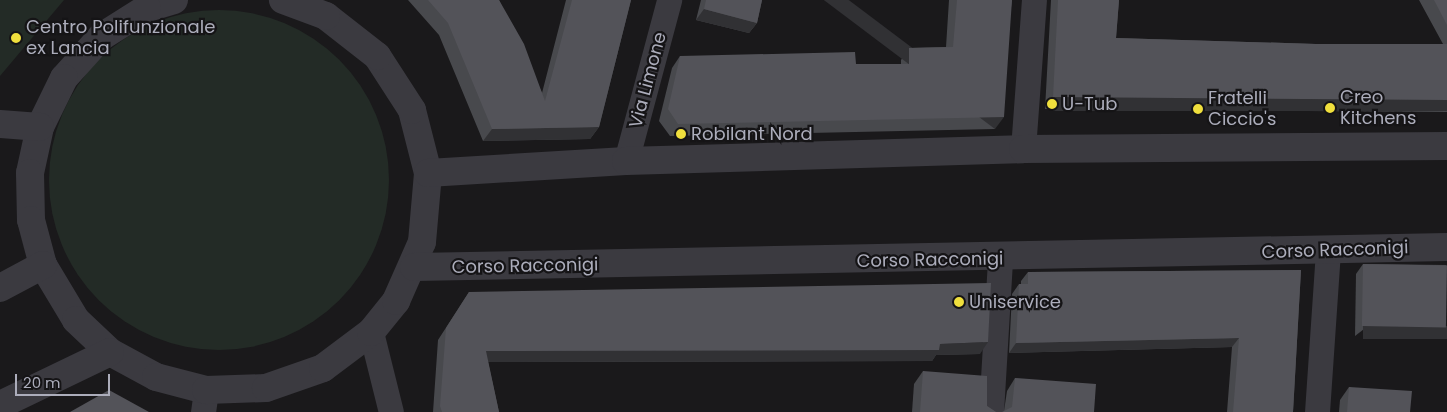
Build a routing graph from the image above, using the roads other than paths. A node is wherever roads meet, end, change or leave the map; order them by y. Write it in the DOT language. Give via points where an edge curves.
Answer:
graph roads {
  1 [pos="174,0"];
  2 [pos="283,0"];
  3 [pos="670,0"];
  4 [pos="1034,0"];
  5 [pos="0,124"];
  6 [pos="40,127"];
  7 [pos="1447,146"];
  8 [pos="1024,149"];
  9 [pos="626,161"];
  10 [pos="428,173"];
  11 [pos="1447,247"];
  12 [pos="1328,251"];
  13 [pos="1000,259"];
  14 [pos="43,265"];
  15 [pos="414,267"];
  16 [pos="0,288"];
  17 [pos="371,332"];
  18 [pos="110,352"];
  19 [pos="205,401"];
  20 [pos="0,405"];
  21 [pos="391,412"];
  22 [pos="991,412"];
  23 [pos="1317,412"];
  1 -- 6 [label="street" via="147,8 101,37 64,78"];
  2 -- 10 [label="street" via="326,16 377,56 412,110"];
  3 -- 9 [label="street, Via Limone"];
  4 -- 8 [label="street"];
  5 -- 6 [label="street"];
  6 -- 14 [label="street" via="30,173 31,201"];
  7 -- 8 [label="street"];
  8 -- 9 [label="street"];
  9 -- 10 [label="street"];
  10 -- 15 [label="street" via="428,208"];
  11 -- 12 [label="street, Corso Racconigi"];
  12 -- 13 [label="street, Corso Racconigi"];
  12 -- 23 [label="street"];
  13 -- 15 [label="street, Corso Racconigi"];
  13 -- 22 [label="street"];
  14 -- 16 [label="street"];
  14 -- 18 [label="street" via="76,320"];
  15 -- 17 [label="street" via="396,301"];
  17 -- 19 [label="street" via="323,368 266,388"];
  17 -- 21 [label="street"];
  18 -- 19 [label="street"];
  18 -- 20 [label="street"];
}
